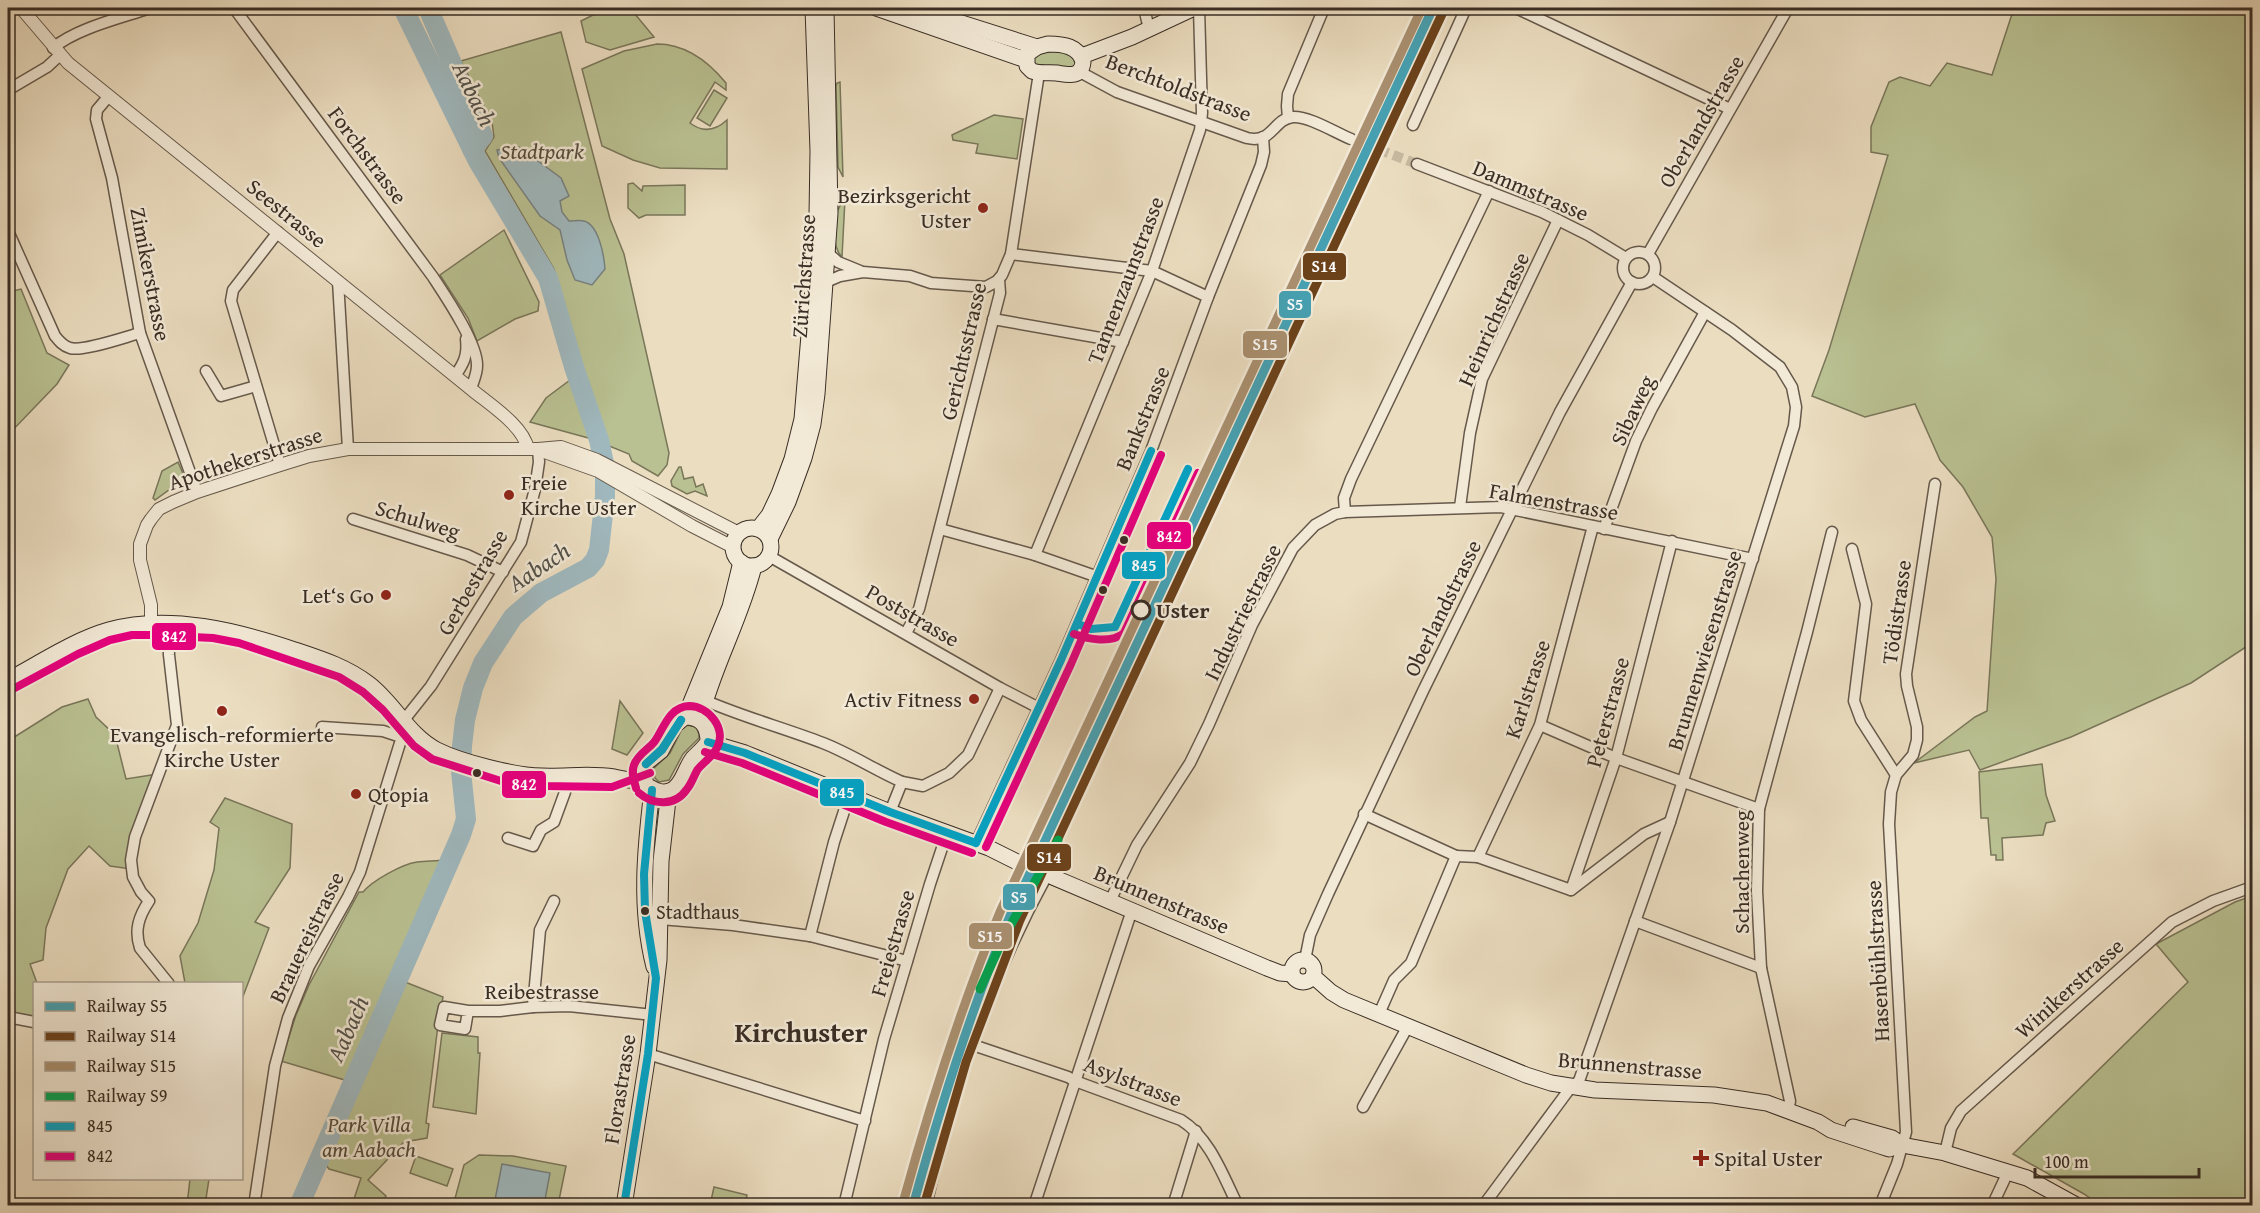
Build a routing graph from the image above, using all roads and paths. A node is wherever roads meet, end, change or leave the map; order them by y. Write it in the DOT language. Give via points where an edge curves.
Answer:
graph roads {
  1 [pos="21,8"];
  2 [pos="150,8"];
  3 [pos="234,8"];
  4 [pos="813,8"];
  5 [pos="826,8"];
  6 [pos="876,8"];
  7 [pos="914,8"];
  8 [pos="1144,8"];
  9 [pos="1194,8"];
  10 [pos="1199,8"];
  11 [pos="1324,8"];
  12 [pos="1466,8"];
  13 [pos="1516,8"];
  14 [pos="1788,8"];
  15 [pos="1149,29"];
  16 [pos="1036,47"];
  17 [pos="57,51"];
  18 [pos="1026,60"];
  19 [pos="1081,64"];
  20 [pos="1039,73"];
  21 [pos="8,90"];
  22 [pos="108,97"];
  23 [pos="1730,109"];
  24 [pos="1288,118"];
  25 [pos="1202,122"];
  26 [pos="1413,125"];
  27 [pos="1263,138"];
  28 [pos="1351,139"];
  29 [pos="1417,164"];
  30 [pos="1489,191"];
  31 [pos="1558,220"];
  32 [pos="8,231"];
  33 [pos="278,232"];
  34 [pos="828,253"];
  35 [pos="1011,254"];
  36 [pos="1648,254"];
  37 [pos="1626,258"];
  38 [pos="1152,271"];
  39 [pos="863,272"];
  40 [pos="1653,277"];
  41 [pos="999,279"];
  42 [pos="338,281"];
  43 [pos="826,282"];
  44 [pos="1632,282"];
  45 [pos="1208,297"];
  46 [pos="1706,312"];
  47 [pos="993,319"];
  48 [pos="464,330"];
  49 [pos="140,333"];
  50 [pos="1123,342"];
  51 [pos="206,371"];
  52 [pos="455,376"];
  53 [pos="256,386"];
  54 [pos="471,389"];
  55 [pos="348,449"];
  56 [pos="533,449"];
  57 [pos="280,465"];
  58 [pos="1935,484"];
  59 [pos="197,492"];
  60 [pos="1460,507"];
  61 [pos="1512,509"];
  62 [pos="1345,512"];
  63 [pos="353,519"];
  64 [pos="1593,526"];
  65 [pos="758,529"];
  66 [pos="940,529"];
  67 [pos="1604,529"];
  68 [pos="1832,532"];
  69 [pos="736,540"];
  70 [pos="770,540"];
  71 [pos="1672,541"];
  72 [pos="1852,549"];
  73 [pos="1035,555"];
  74 [pos="769,556"];
  75 [pos="1753,559"];
  76 [pos="747,564"];
  77 [pos="503,572"];
  78 [pos="1098,577"];
  79 [pos="151,624"];
  80 [pos="168,625"];
  81 [pos="906,633"];
  82 [pos="8,680"];
  83 [pos="1000,688"];
  84 [pos="704,700"];
  85 [pos="1039,708"];
  86 [pos="692,719"];
  87 [pos="1540,725"];
  88 [pos="322,727"];
  89 [pos="407,730"];
  90 [pos="708,742"];
  91 [pos="1616,759"];
  92 [pos="646,763"];
  93 [pos="1896,774"];
  94 [pos="567,776"];
  95 [pos="611,777"];
  96 [pos="903,782"];
  97 [pos="1683,782"];
  98 [pos="649,787"];
  99 [pos="669,791"];
  100 [pos="849,796"];
  101 [pos="1759,810"];
  102 [pos="890,812"];
  103 [pos="1364,814"];
  104 [pos="1670,822"];
  105 [pos="947,833"];
  106 [pos="508,838"];
  107 [pos="976,843"];
  108 [pos="1456,856"];
  109 [pos="1478,857"];
  110 [pos="1047,875"];
  111 [pos="644,884"];
  112 [pos="2253,887"];
  113 [pos="1571,890"];
  114 [pos="554,901"];
  115 [pos="1110,902"];
  116 [pos="1132,910"];
  117 [pos="660,919"];
  118 [pos="1635,921"];
  119 [pos="810,936"];
  120 [pos="1305,960"];
  121 [pos="907,961"];
  122 [pos="1761,968"];
  123 [pos="1292,974"];
  124 [pos="1313,976"];
  125 [pos="656,978"];
  126 [pos="168,982"];
  127 [pos="533,1007"];
  128 [pos="468,1011"];
  129 [pos="1378,1014"];
  130 [pos="653,1015"];
  131 [pos="8,1017"];
  132 [pos="33,1022"];
  133 [pos="1408,1026"];
  134 [pos="973,1045"];
  135 [pos="648,1054"];
  136 [pos="1075,1081"];
  137 [pos="1571,1088"];
  138 [pos="1363,1107"];
  139 [pos="1788,1111"];
  140 [pos="865,1121"];
  141 [pos="1196,1131"];
  142 [pos="1902,1146"];
  143 [pos="1946,1153"];
  144 [pos="2008,1172"];
  145 [pos="254,1206"];
  146 [pos="624,1206"];
  147 [pos="844,1206"];
  148 [pos="926,1206"];
  149 [pos="1034,1206"];
  150 [pos="1173,1206"];
  151 [pos="1238,1206"];
  152 [pos="1483,1206"];
  153 [pos="1880,1206"];
  154 [pos="1992,1206"];
  155 [pos="2078,1206"];
  1 -- 17 [label="street, Seestrasse"];
  2 -- 17 [label="street" via="61,41"];
  3 -- 48 [label="street, Forchstrasse" via="433,277"];
  4 -- 65 [label="main road, Zürichstrasse" via="818,193 802,419 792,459 773,507"];
  5 -- 34 [label="main road, Zürichstrasse"];
  6 -- 18 [label="main road"];
  7 -- 16 [label="main road"];
  8 -- 15 [label="street"];
  9 -- 15 [label="main road"];
  10 -- 25 [label="street, Tannenzaunstrasse"];
  11 -- 24 [label="street" via="1288,94"];
  12 -- 26 [label="street"];
  13 -- 23 [label="street"];
  14 -- 23 [label="street, Oberlandstrasse"];
  15 -- 19 [label="main road"];
  16 -- 18 [label="main road"];
  16 -- 19 [label="main road" via="1065,45 1078,51"];
  17 -- 21 [label="street" via="47,67"];
  17 -- 22 [label="street, Seestrasse"];
  18 -- 20 [label="main road" via="1032,71"];
  19 -- 20 [label="main road" via="1074,75"];
  19 -- 25 [label="street, Berchtoldstrasse" via="1118,92"];
  20 -- 35 [label="street, Gerichtsstrasse"];
  22 -- 33 [label="street, Seestrasse"];
  22 -- 49 [label="street, Zimikerstrasse" via="96,119 112,177"];
  23 -- 36 [label="street, Oberlandstrasse"];
  24 -- 27 [label="street"];
  24 -- 28 [label="street" via="1305,118"];
  25 -- 27 [label="street, Berchtoldstrasse" via="1247,138"];
  25 -- 38 [label="street, Tannenzaunstrasse"];
  27 -- 45 [label="street, Bankstrasse" via="1262,161"];
  29 -- 30 [label="street, Dammstrasse"];
  30 -- 31 [label="street, Dammstrasse"];
  30 -- 62 [label="street" via="1347,488"];
  31 -- 37 [label="street, Dammstrasse"];
  31 -- 60 [label="street, Heinrichstrasse" via="1482,378"];
  32 -- 49 [label="street" via="55,336 66,347 80,349"];
  33 -- 42 [label="street, Seestrasse"];
  33 -- 53 [label="street" via="233,290 231,301"];
  34 -- 39 [label="street" via="838,262"];
  34 -- 43 [label="main road, Zürichstrasse"];
  35 -- 38 [label="street"];
  35 -- 41 [label="street, Gerichtsstrasse"];
  36 -- 37 [label="street" via="1636,252"];
  36 -- 40 [label="street" via="1655,264"];
  37 -- 44 [label="street" via="1623,271"];
  38 -- 45 [label="street"];
  38 -- 50 [label="street, Tannenzaunstrasse"];
  39 -- 41 [label="street" via="977,287"];
  39 -- 43 [label="street"];
  40 -- 44 [label="street" via="1643,283"];
  40 -- 46 [label="street, Brunnenwiesenstrasse"];
  41 -- 47 [label="street, Gerichtsstrasse" via="1000,293"];
  42 -- 52 [label="street, Seestrasse"];
  42 -- 55 [label="street"];
  43 -- 70 [label="main road, Zürichstrasse" via="811,433 796,484"];
  44 -- 61 [label="street, Oberlandstrasse"];
  45 -- 78 [label="street, Bankstrasse" via="1163,421"];
  46 -- 67 [label="street, Sibaweg" via="1639,435"];
  46 -- 75 [label="street, Brunnenwiesenstrasse" via="1780,367 1792,387 1796,407 1790,443"];
  47 -- 50 [label="street"];
  47 -- 66 [label="street, Gerichtsstrasse"];
  48 -- 52 [label="street, Forchstrasse" via="468,351"];
  48 -- 54 [label="street, Forchstrasse" via="476,353"];
  49 -- 59 [label="street, Zimikerstrasse"];
  50 -- 73 [label="street, Tannenzaunstrasse"];
  51 -- 53 [label="street" via="221,396"];
  52 -- 54 [label="street, Seestrasse"];
  53 -- 57 [label="street"];
  54 -- 56 [label="street, Seestrasse" via="520,430"];
  55 -- 56 [label="street, Apothekerstrasse"];
  55 -- 57 [label="street, Apothekerstrasse"];
  56 -- 69 [label="street" via="597,465"];
  56 -- 77 [label="street, Gerbestrasse" via="539,462 527,519 520,542"];
  57 -- 59 [label="street, Apothekerstrasse"];
  58 -- 93 [label="street, Tödistrasse" via="1906,675 1917,740 1913,755"];
  59 -- 79 [label="street, Apothekerstrasse" via="159,509 144,531 141,560"];
  60 -- 61 [label="street, Falmenstrasse"];
  60 -- 62 [label="street, Falmenstrasse"];
  61 -- 64 [label="street, Falmenstrasse"];
  61 -- 103 [label="street, Oberlandstrasse"];
  62 -- 115 [label="street, Industriestrasse" via="1315,525 1293,548 1252,625 1190,763 1137,845"];
  63 -- 77 [label="street, Schulweg" via="467,555"];
  64 -- 67 [label="street, Falmenstrasse"];
  64 -- 87 [label="street, Karlstrasse"];
  65 -- 69 [label="main road" via="747,528"];
  65 -- 70 [label="main road"];
  66 -- 73 [label="street"];
  66 -- 81 [label="street, Gerichtsstrasse" via="919,609"];
  67 -- 71 [label="street, Falmenstrasse"];
  68 -- 101 [label="street, Schachenweg"];
  69 -- 76 [label="main road" via="735,555"];
  70 -- 74 [label="main road"];
  71 -- 75 [label="street, Falmenstrasse"];
  71 -- 91 [label="street, Peterstrasse"];
  72 -- 93 [label="street" via="1866,604 1854,701 1861,720"];
  73 -- 78 [label="street"];
  74 -- 76 [label="main road" via="761,564"];
  74 -- 81 [label="street, Poststrasse"];
  75 -- 97 [label="street, Brunnenwiesenstrasse"];
  76 -- 84 [label="main road" via="742,606"];
  76 -- 86 [label="main road"];
  77 -- 89 [label="street, Gerbestrasse"];
  78 -- 85 [label="street, Bankstrasse"];
  79 -- 80 [label="main road"];
  79 -- 82 [label="main road" via="107,630"];
  80 -- 89 [label="main road" via="242,633 331,662 369,684"];
  80 -- 126 [label="street" via="177,725 135,837 131,869 148,902 137,924 138,942"];
  81 -- 83 [label="street, Poststrasse"];
  83 -- 85 [label="street, Poststrasse"];
  83 -- 96 [label="street" via="968,755 949,773 923,786"];
  84 -- 86 [label="main road"];
  84 -- 96 [label="street" via="822,743"];
  85 -- 107 [label="street, Bankstrasse"];
  86 -- 90 [label="main road" via="708,732"];
  86 -- 92 [label="main road" via="674,726 661,751"];
  87 -- 91 [label="street"];
  87 -- 109 [label="street, Karlstrasse"];
  88 -- 89 [label="street"];
  89 -- 94 [label="main road" via="446,753 469,760 525,775"];
  89 -- 145 [label="street, Brauereistrasse" via="360,872 309,966 288,1018 275,1066"];
  90 -- 99 [label="main road" via="687,766 680,782"];
  90 -- 100 [label="main road, Brunnenstrasse"];
  91 -- 97 [label="street"];
  91 -- 113 [label="street, Peterstrasse"];
  92 -- 95 [label="main road"];
  92 -- 98 [label="main road, Florastrasse" via="643,771"];
  93 -- 142 [label="street, Hasenbühlstrasse" via="1889,824 1906,1132"];
  94 -- 95 [label="main road"];
  94 -- 106 [label="street" via="554,822 541,830 533,846"];
  95 -- 98 [label="main road"];
  96 -- 102 [label="street"];
  97 -- 101 [label="street"];
  97 -- 104 [label="street, Brunnenwiesenstrasse"];
  98 -- 99 [label="main road"];
  98 -- 111 [label="main road, Florastrasse"];
  99 -- 117 [label="main road, Florastrasse" via="661,861"];
  100 -- 102 [label="main road, Brunnenstrasse"];
  100 -- 119 [label="street"];
  101 -- 122 [label="street, Schachenweg" via="1757,891"];
  102 -- 105 [label="main road, Brunnenstrasse"];
  103 -- 108 [label="street"];
  103 -- 120 [label="street, Oberlandstrasse" via="1316,922"];
  104 -- 113 [label="street" via="1644,834"];
  104 -- 118 [label="street, Brunnenwiesenstrasse"];
  105 -- 107 [label="main road, Brunnenstrasse"];
  105 -- 121 [label="street, Freiestrasse"];
  107 -- 110 [label="main road, Brunnenstrasse"];
  108 -- 109 [label="street"];
  108 -- 129 [label="street" via="1411,963 1394,980"];
  109 -- 113 [label="street"];
  110 -- 115 [label="main road, Brunnenstrasse"];
  110 -- 134 [label="street" via="1018,931"];
  111 -- 117 [label="street, Florastrasse" via="651,891 652,910"];
  111 -- 125 [label="main road, Florastrasse" via="645,920"];
  112 -- 143 [label="street, Winikerstrasse" via="2192,910 2154,936 1961,1111 1951,1128"];
  114 -- 127 [label="street" via="540,930"];
  115 -- 116 [label="main road, Brunnenstrasse"];
  116 -- 123 [label="main road, Brunnenstrasse" via="1280,973"];
  116 -- 136 [label="street"];
  117 -- 119 [label="street"];
  117 -- 125 [label="main road, Florastrasse"];
  118 -- 122 [label="street"];
  118 -- 137 [label="street, Brunnenwiesenstrasse" via="1579,1081"];
  119 -- 121 [label="street"];
  120 -- 123 [label="main road" via="1295,963"];
  120 -- 124 [label="main road" via="1313,966"];
  121 -- 140 [label="street, Freiestrasse"];
  122 -- 139 [label="street, Schachenweg" via="1790,1101"];
  123 -- 124 [label="main road" via="1304,982"];
  124 -- 129 [label="main road, Brunnenstrasse" via="1331,992"];
  125 -- 130 [label="main road, Florastrasse"];
  127 -- 128 [label="street, Reibestrasse"];
  127 -- 130 [label="street, Reibestrasse" via="569,1006"];
  129 -- 133 [label="main road, Brunnenstrasse"];
  130 -- 135 [label="main road, Florastrasse"];
  131 -- 132 [label="street"];
  133 -- 137 [label="main road, Brunnenstrasse" via="1526,1075"];
  133 -- 138 [label="street"];
  134 -- 136 [label="street, Asylstrasse"];
  134 -- 148 [label="street" via="937,1155"];
  135 -- 140 [label="street"];
  135 -- 146 [label="main road, Florastrasse"];
  136 -- 141 [label="street, Asylstrasse" via="1171,1115"];
  136 -- 149 [label="street"];
  137 -- 139 [label="main road, Brunnenstrasse" via="1714,1095 1767,1103"];
  137 -- 152 [label="street, Brunnenwiesenstrasse"];
  139 -- 142 [label="main road, Brunnenstrasse" via="1889,1149"];
  140 -- 147 [label="street, Freiestrasse"];
  141 -- 150 [label="street"];
  141 -- 151 [label="street, Asylstrasse"];
  142 -- 143 [label="main road, Brunnenstrasse"];
  142 -- 153 [label="street, Hasenbühlstrasse"];
  143 -- 144 [label="main road, Brunnenstrasse"];
  144 -- 154 [label="street"];
  144 -- 155 [label="main road, Brunnenstrasse"];
}
